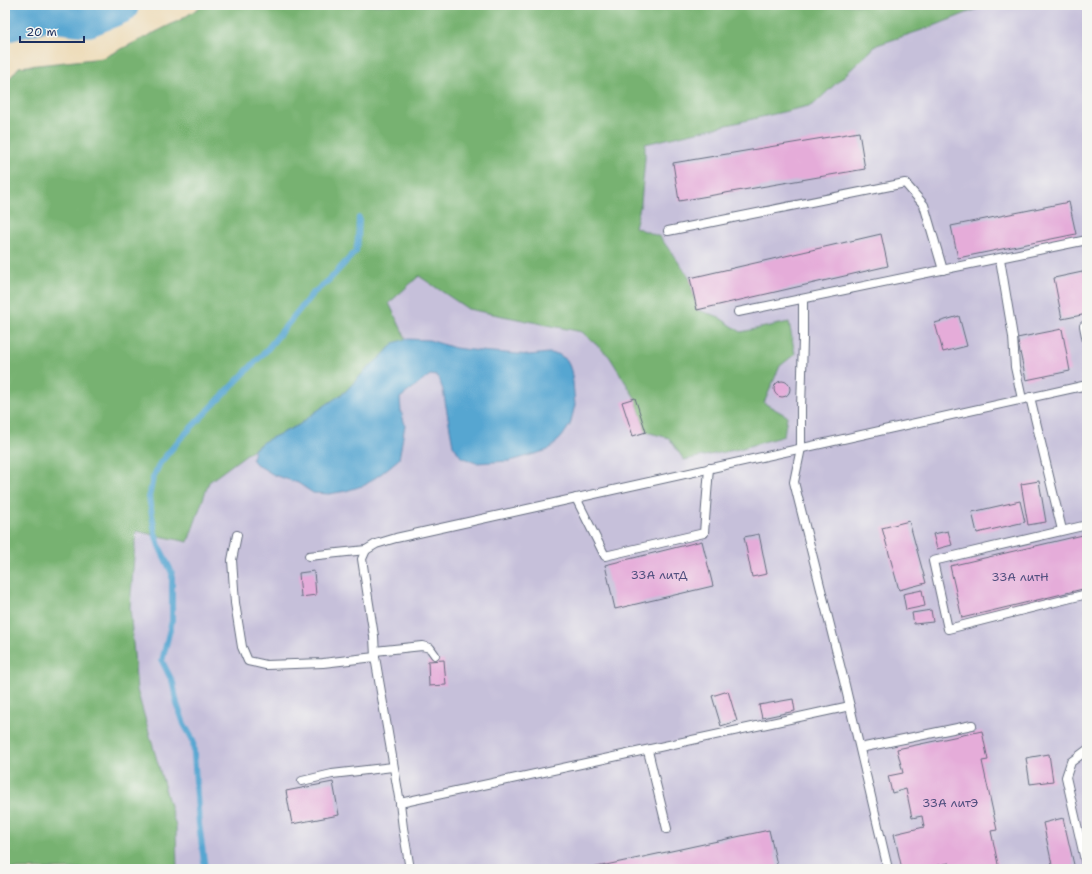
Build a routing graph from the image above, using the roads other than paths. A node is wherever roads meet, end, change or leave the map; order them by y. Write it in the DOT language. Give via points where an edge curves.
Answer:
graph roads {
  1 [pos="668,231"];
  2 [pos="1087,240"];
  3 [pos="1000,259"];
  4 [pos="943,270"];
  5 [pos="803,299"];
  6 [pos="738,312"];
  7 [pos="1084,326"];
  8 [pos="1087,341"];
  9 [pos="1087,385"];
  10 [pos="1026,398"];
  11 [pos="801,448"];
  12 [pos="709,468"];
  13 [pos="576,498"];
  14 [pos="1087,525"];
  15 [pos="1062,530"];
  16 [pos="237,536"];
  17 [pos="366,550"];
  18 [pos="310,556"];
  19 [pos="1087,594"];
  20 [pos="375,654"];
  21 [pos="435,655"];
  22 [pos="850,706"];
  23 [pos="972,725"];
  24 [pos="860,748"];
  25 [pos="1087,750"];
  26 [pos="648,751"];
  27 [pos="393,767"];
  28 [pos="302,781"];
  29 [pos="400,803"];
  30 [pos="667,829"];
  31 [pos="410,869"];
  32 [pos="888,869"];
  33 [pos="1087,869"];
  1 -- 4 [label="lane" via="905,183 924,205"];
  2 -- 3 [label="lane"];
  3 -- 4 [label="lane"];
  3 -- 10 [label="lane" via="1013,337 1015,367"];
  4 -- 5 [label="lane"];
  5 -- 6 [label="lane"];
  5 -- 11 [label="lane"];
  7 -- 8 [label="lane"];
  9 -- 10 [label="lane"];
  10 -- 11 [label="lane"];
  10 -- 15 [label="lane"];
  11 -- 12 [label="lane"];
  11 -- 22 [label="lane" via="794,482"];
  12 -- 13 [label="lane"];
  12 -- 13 [label="lane" via="704,533 605,556"];
  13 -- 17 [label="lane" via="396,538"];
  14 -- 15 [label="lane"];
  15 -- 19 [label="lane" via="933,561 948,629"];
  16 -- 20 [label="lane" via="232,560 235,603 242,647 248,661 266,664 316,664"];
  17 -- 18 [label="lane"];
  17 -- 20 [label="lane" via="362,559"];
  20 -- 21 [label="lane" via="422,646 430,648"];
  20 -- 27 [label="lane"];
  22 -- 24 [label="lane"];
  22 -- 26 [label="lane"];
  23 -- 24 [label="lane"];
  24 -- 32 [label="lane"];
  25 -- 33 [label="lane" via="1071,762 1066,777"];
  26 -- 29 [label="lane"];
  26 -- 30 [label="lane"];
  27 -- 28 [label="lane" via="332,774"];
  27 -- 29 [label="lane"];
  29 -- 31 [label="lane"];
}
